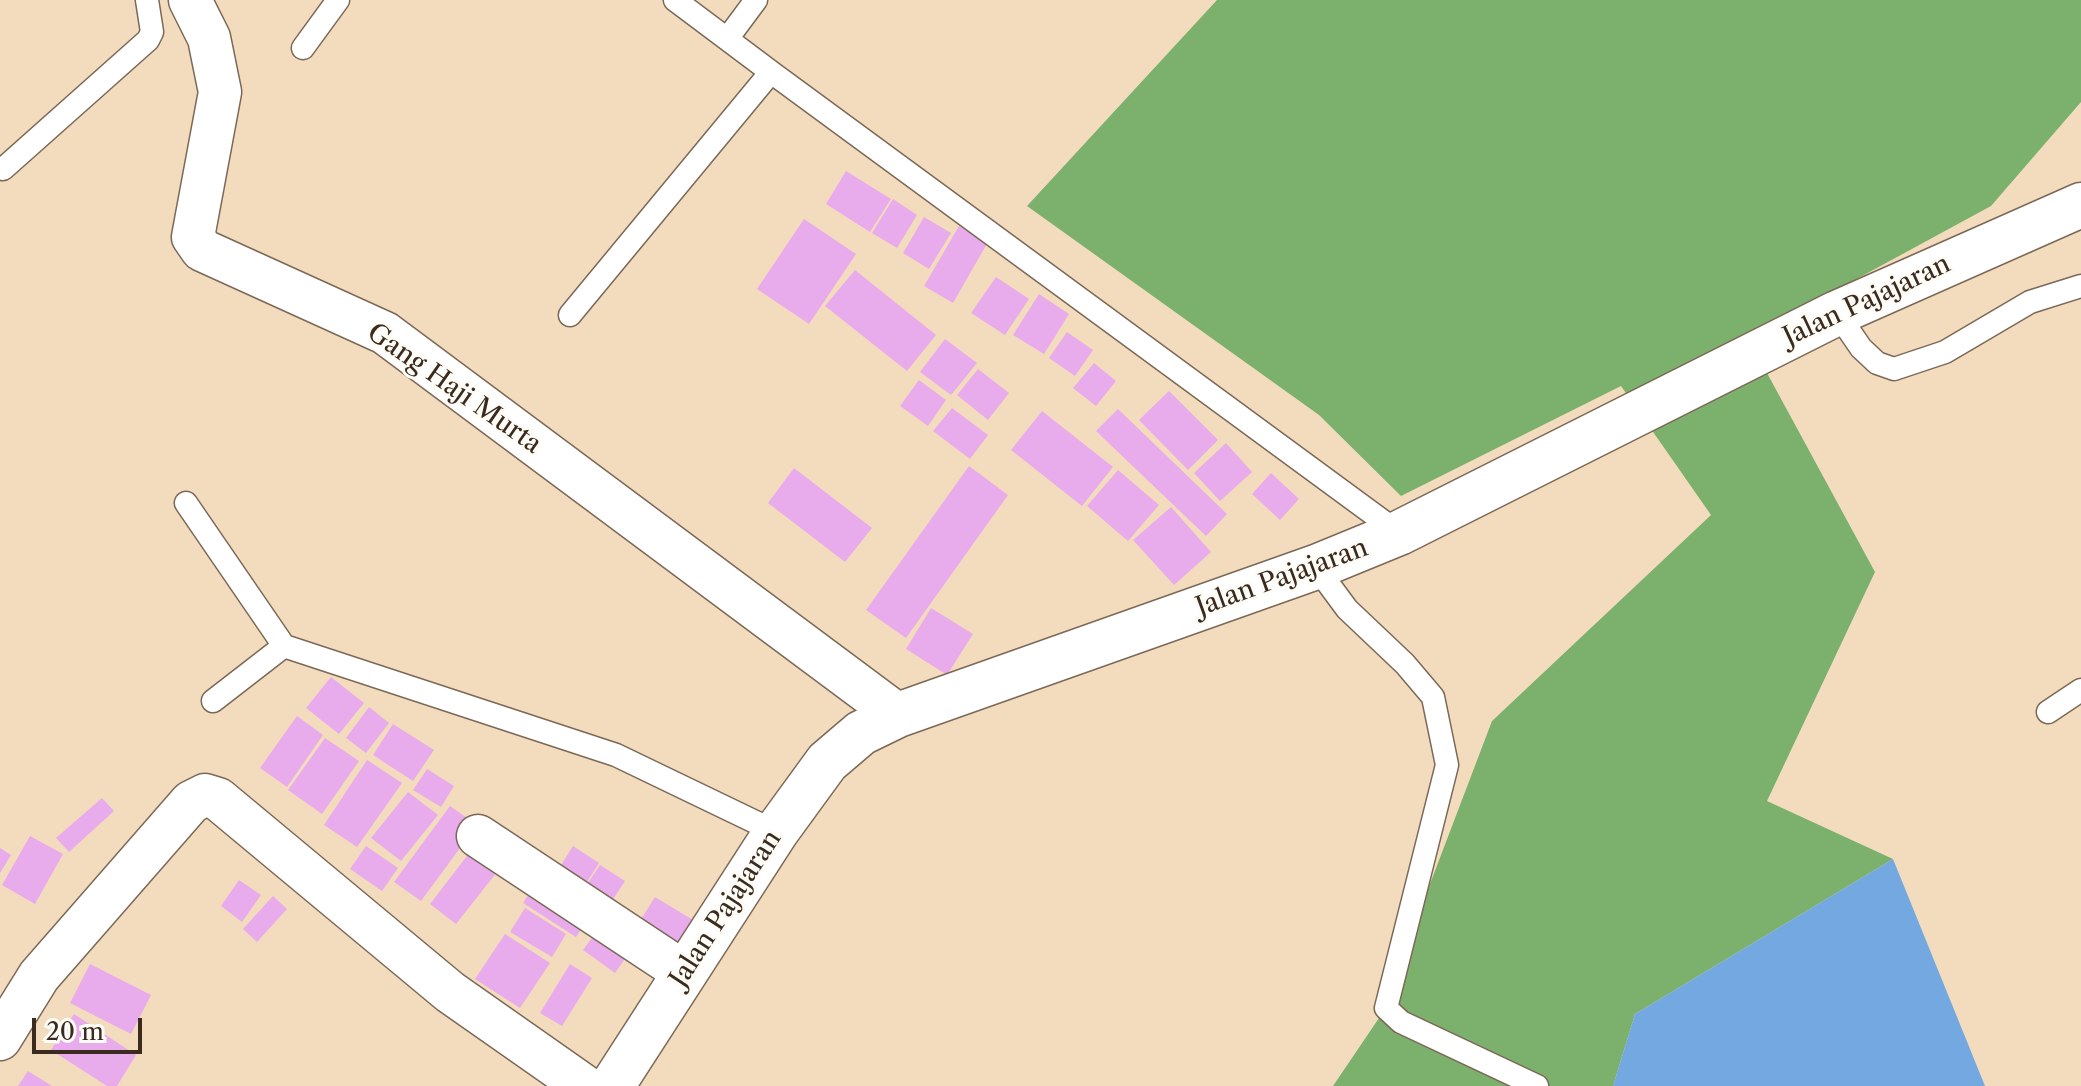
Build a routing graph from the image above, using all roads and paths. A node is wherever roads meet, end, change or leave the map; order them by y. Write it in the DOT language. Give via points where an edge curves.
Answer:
graph roads {
  1 [pos="147,0"];
  2 [pos="190,0"];
  3 [pos="338,0"];
  4 [pos="675,0"];
  5 [pos="756,0"];
  6 [pos="727,39"];
  7 [pos="303,48"];
  8 [pos="771,72"];
  9 [pos="3,169"];
  10 [pos="2081,205"];
  11 [pos="2081,286"];
  12 [pos="1837,313"];
  13 [pos="570,315"];
  14 [pos="186,503"];
  15 [pos="1399,533"];
  16 [pos="1316,567"];
  17 [pos="284,646"];
  18 [pos="2081,690"];
  19 [pos="213,701"];
  20 [pos="2048,712"];
  21 [pos="898,715"];
  22 [pos="776,832"];
  23 [pos="478,836"];
  24 [pos="685,973"];
  25 [pos="0,1039"];
  26 [pos="584,1086"];
  27 [pos="612,1086"];
  28 [pos="1537,1086"];
  1 -- 9 [label="lane" via="152,32 148,40"];
  2 -- 21 [label="street, Gang Haji Murta" via="209,38 220,92 193,237 202,250 385,333"];
  3 -- 7 [label="lane"];
  4 -- 6 [label="lane"];
  5 -- 6 [label="lane"];
  6 -- 8 [label="lane"];
  8 -- 13 [label="lane"];
  8 -- 15 [label="lane"];
  10 -- 12 [label="main road, Jalan Pajajaran"];
  11 -- 12 [label="lane" via="2030,302 1945,352 1894,369 1869,356"];
  12 -- 15 [label="main road, Jalan Pajajaran"];
  14 -- 17 [label="lane"];
  15 -- 16 [label="main road, Jalan Pajajaran"];
  16 -- 21 [label="main road, Jalan Pajajaran"];
  16 -- 28 [label="lane" via="1347,609 1433,697 1447,765 1386,1008 1401,1022"];
  17 -- 19 [label="lane"];
  17 -- 22 [label="lane" via="616,755"];
  18 -- 20 [label="lane"];
  21 -- 22 [label="main road, Jalan Pajajaran" via="861,733 827,762"];
  22 -- 24 [label="main road, Jalan Pajajaran"];
  23 -- 24 [label="street"];
  24 -- 27 [label="main road, Jalan Pajajaran"];
  25 -- 26 [label="street" via="39,976 191,802 205,795 218,799 450,992"];
}
